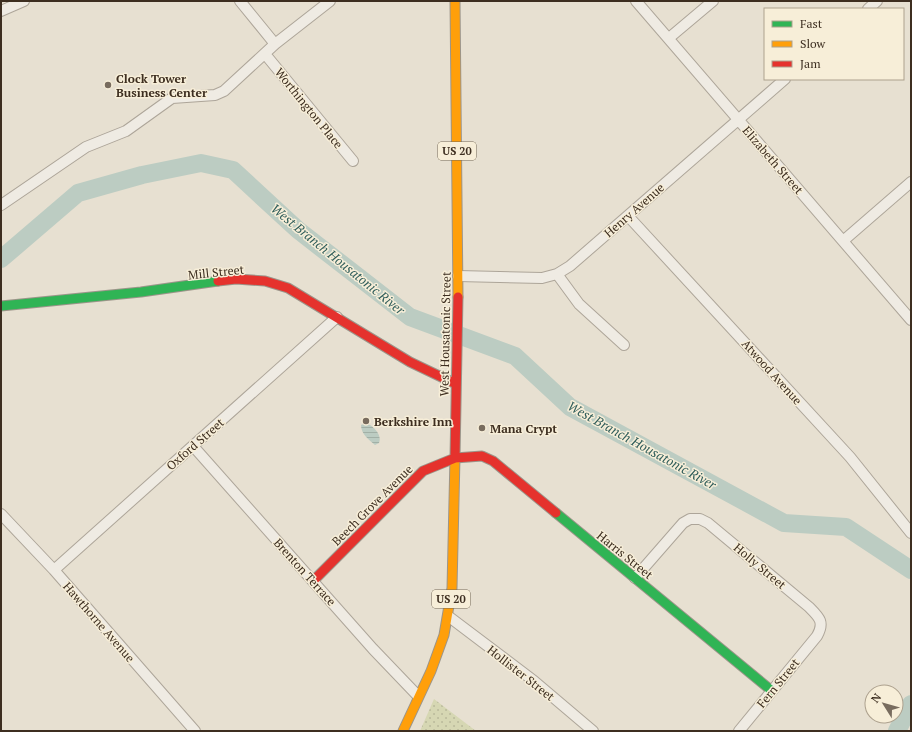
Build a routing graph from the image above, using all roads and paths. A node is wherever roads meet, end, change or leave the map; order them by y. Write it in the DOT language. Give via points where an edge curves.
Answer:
graph roads {
  1 [pos="24,1"];
  2 [pos="240,1"];
  3 [pos="330,1"];
  4 [pos="456,1"];
  5 [pos="636,1"];
  6 [pos="713,1"];
  7 [pos="877,1"];
  8 [pos="869,8"];
  9 [pos="1,11"];
  10 [pos="669,38"];
  11 [pos="275,44"];
  12 [pos="265,54"];
  13 [pos="784,80"];
  14 [pos="738,119"];
  15 [pos="353,161"];
  16 [pos="911,182"];
  17 [pos="1,205"];
  18 [pos="628,216"];
  19 [pos="843,241"];
  20 [pos="558,274"];
  21 [pos="458,276"];
  22 [pos="1,306"];
  23 [pos="337,317"];
  24 [pos="911,320"];
  25 [pos="624,345"];
  26 [pos="456,384"];
  27 [pos="193,446"];
  28 [pos="455,458"];
  29 [pos="1,514"];
  30 [pos="911,533"];
  31 [pos="54,570"];
  32 [pos="635,578"];
  33 [pos="313,581"];
  34 [pos="448,616"];
  35 [pos="817,636"];
  36 [pos="772,691"];
  37 [pos="418,696"];
  38 [pos="195,731"];
  39 [pos="403,731"];
  40 [pos="593,731"];
  41 [pos="739,731"];
  1 -- 9 [label="street"];
  2 -- 11 [label="street"];
  3 -- 11 [label="street"];
  4 -- 21 [label="main road, West Housatonic Street / US 20"];
  5 -- 10 [label="street, Elizabeth Street"];
  6 -- 10 [label="street"];
  7 -- 8 [label="street"];
  10 -- 14 [label="street, Elizabeth Street"];
  11 -- 12 [label="street"];
  12 -- 15 [label="street, Worthington Place"];
  12 -- 17 [label="street" via="224,91 215,95 172,98 126,131 86,147"];
  13 -- 14 [label="street, Henry Avenue"];
  14 -- 18 [label="street, Henry Avenue"];
  14 -- 19 [label="street, Elizabeth Street"];
  16 -- 19 [label="street"];
  18 -- 20 [label="street, Henry Avenue"];
  18 -- 30 [label="street, Atwood Avenue" via="850,457"];
  19 -- 24 [label="street, Elizabeth Street"];
  20 -- 21 [label="street, Henry Avenue" via="542,278"];
  20 -- 25 [label="street" via="579,304"];
  21 -- 26 [label="main road, West Housatonic Street / US 20"];
  22 -- 23 [label="main road, Mill Street" via="141,292 236,279 278,284"];
  23 -- 26 [label="main road, Mill Street" via="410,362"];
  23 -- 27 [label="street, Oxford Street"];
  26 -- 28 [label="main road, West Housatonic Street / US 20"];
  27 -- 31 [label="street, Oxford Street"];
  27 -- 33 [label="street, Brenton Terrace"];
  28 -- 32 [label="main road, Harris Street" via="482,456 493,461"];
  28 -- 33 [label="main road, Beech Grove Avenue" via="423,470"];
  28 -- 34 [label="main road, West Housatonic Street / US 20" via="452,588"];
  29 -- 31 [label="street, Hawthorne Avenue"];
  31 -- 38 [label="street, Hawthorne Avenue"];
  32 -- 35 [label="street, Holly Street" via="683,523 690,519 700,519 728,538 809,607 821,622"];
  32 -- 36 [label="main road, Harris Street"];
  33 -- 37 [label="street, Brenton Terrace"];
  34 -- 37 [label="main road, West Housatonic Street / US 20" via="444,635"];
  34 -- 40 [label="street, Hollister Street" via="534,681"];
  35 -- 36 [label="street, Fern Street"];
  36 -- 41 [label="street, Fern Street"];
  37 -- 39 [label="main road, West Housatonic Street / US 20"];
}
